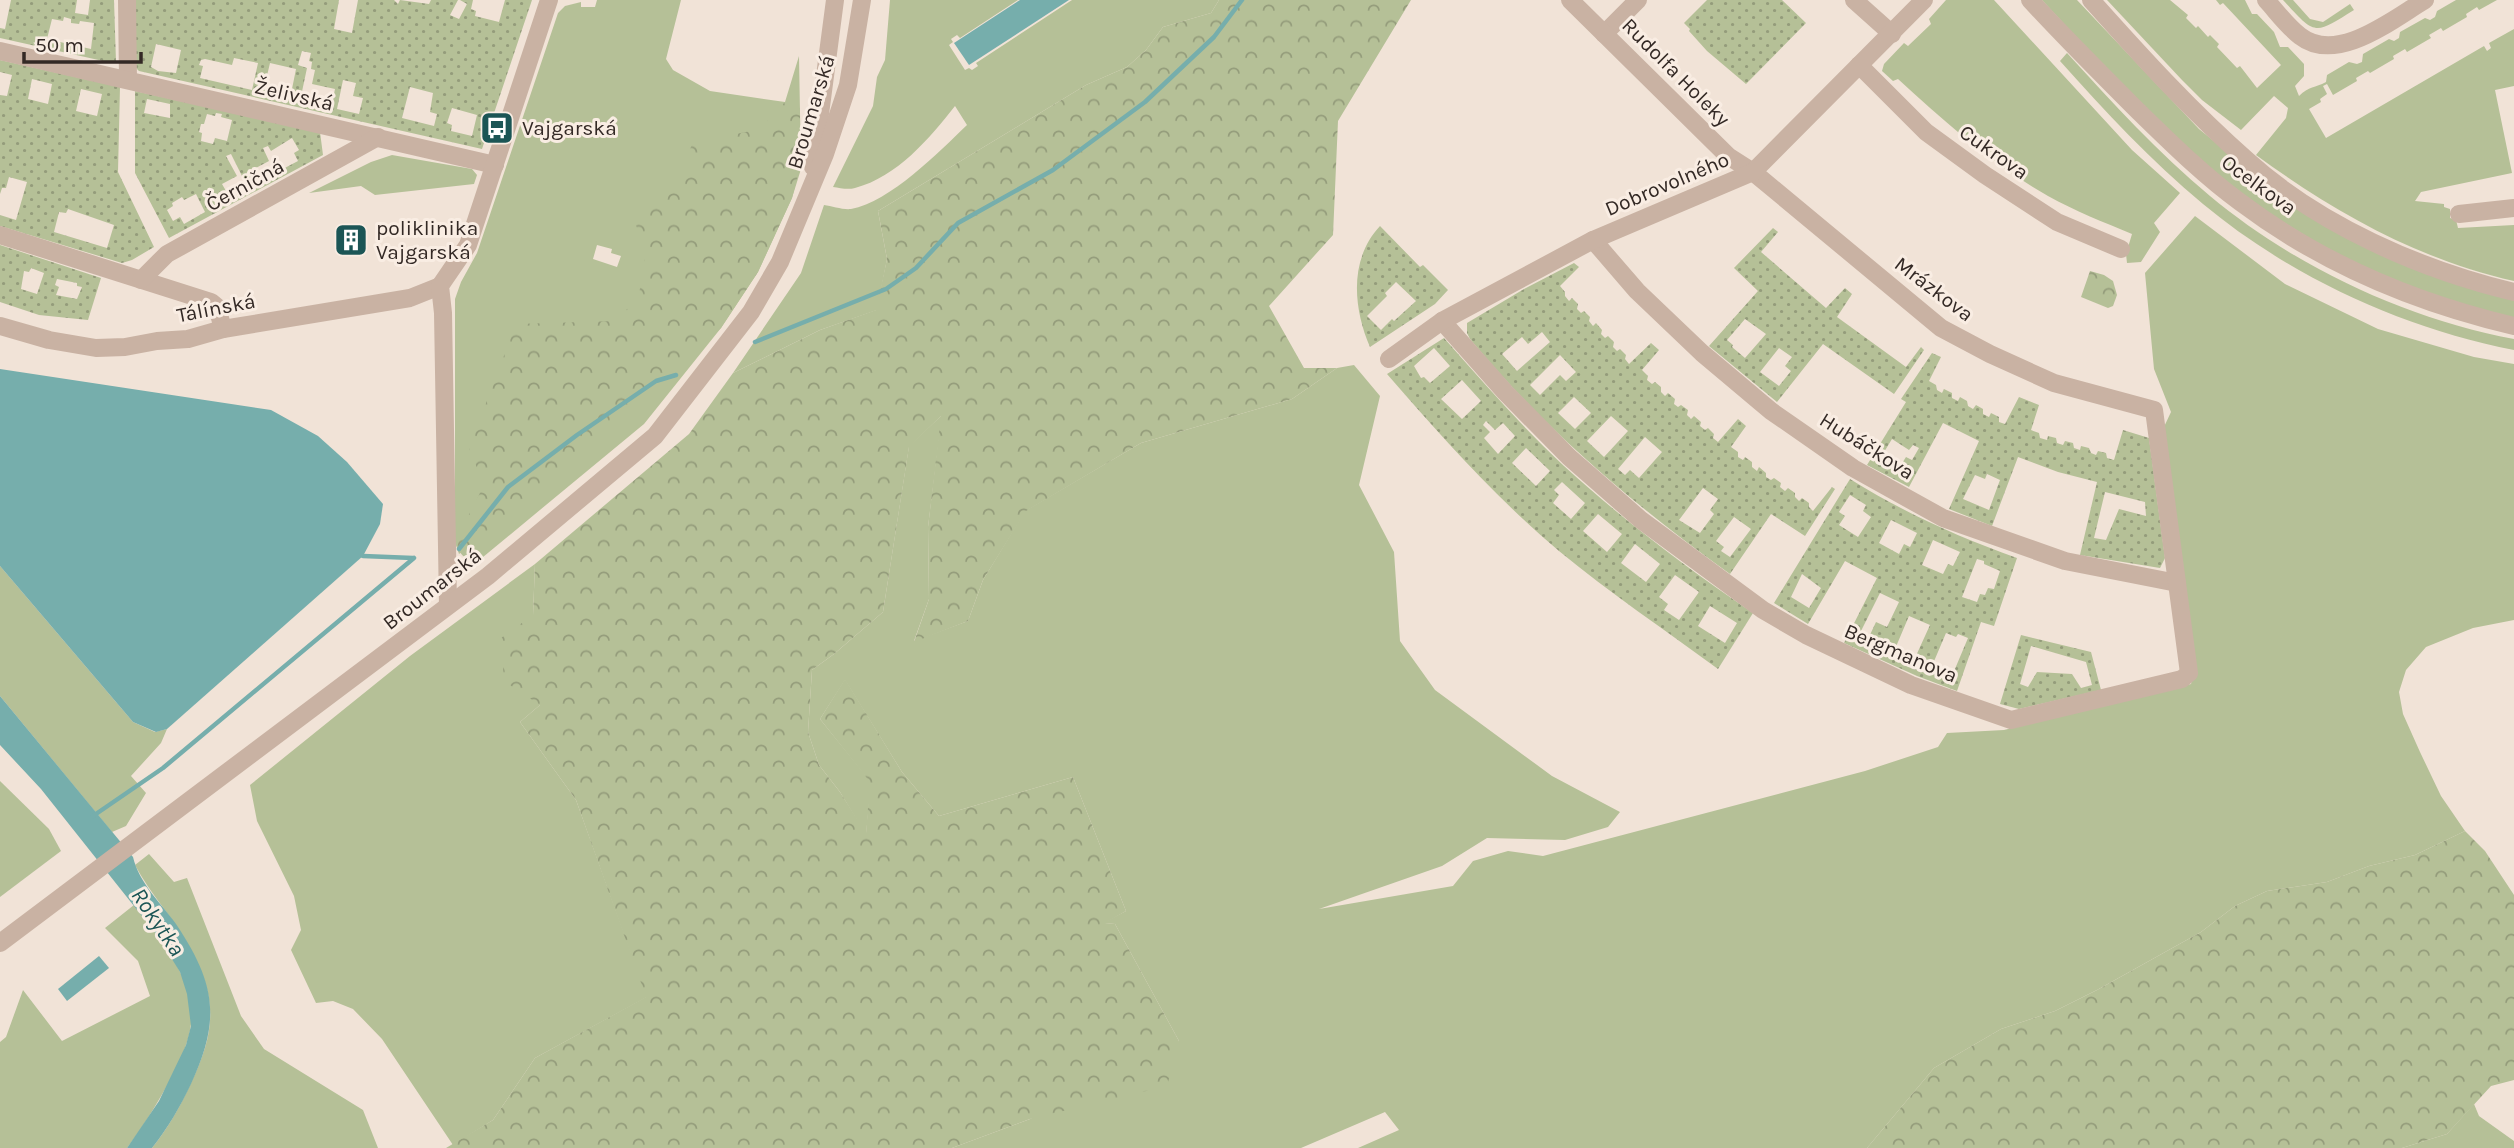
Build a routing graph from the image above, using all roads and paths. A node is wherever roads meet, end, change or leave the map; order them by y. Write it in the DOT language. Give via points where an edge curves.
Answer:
graph roads {
  1 [pos="127,0"];
  2 [pos="549,0"];
  3 [pos="835,0"];
  4 [pos="862,0"];
  5 [pos="1570,0"];
  6 [pos="1638,0"];
  7 [pos="1854,0"];
  8 [pos="1924,0"];
  9 [pos="2030,0"];
  10 [pos="2091,0"];
  11 [pos="2266,0"];
  12 [pos="2425,0"];
  13 [pos="1604,34"];
  14 [pos="1892,34"];
  15 [pos="0,51"];
  16 [pos="1859,65"];
  17 [pos="128,79"];
  18 [pos="378,138"];
  19 [pos="495,165"];
  20 [pos="1753,172"];
  21 [pos="809,195"];
  22 [pos="2514,208"];
  23 [pos="2459,214"];
  24 [pos="0,235"];
  25 [pos="1593,240"];
  26 [pos="2121,249"];
  27 [pos="141,280"];
  28 [pos="440,286"];
  29 [pos="2514,292"];
  30 [pos="1443,320"];
  31 [pos="0,326"];
  32 [pos="2514,326"];
  33 [pos="223,329"];
  34 [pos="1389,359"];
  35 [pos="2154,410"];
  36 [pos="2177,583"];
  37 [pos="447,605"];
  38 [pos="0,943"];
  1 -- 17 [label="street"];
  2 -- 19 [label="street"];
  3 -- 21 [label="street, Broumarská"];
  4 -- 21 [label="street, Broumarská" via="848,85"];
  5 -- 13 [label="street, Rudolfa Holeky"];
  6 -- 13 [label="street"];
  7 -- 14 [label="street"];
  8 -- 14 [label="street, Dobrovolného"];
  9 -- 32 [label="street, Ocelkova" via="2175,147 2275,226 2356,271 2414,296"];
  10 -- 29 [label="street, Ocelkova" via="2161,79 2249,163 2282,188 2389,250"];
  11 -- 12 [label="street" via="2301,37 2334,46 2353,41"];
  13 -- 20 [label="street, Rudolfa Holeky" via="1728,156"];
  14 -- 16 [label="street, Dobrovolného"];
  15 -- 17 [label="street, Želivská"];
  16 -- 20 [label="street, Dobrovolného"];
  16 -- 26 [label="street, Cukrova" via="1926,132 1985,175 2057,222"];
  17 -- 18 [label="street, Želivská"];
  18 -- 19 [label="street, Želivská"];
  18 -- 27 [label="street, Černičná" via="167,254"];
  19 -- 28 [label="street" via="468,244"];
  20 -- 25 [label="street, Dobrovolného"];
  20 -- 35 [label="street, Mrázkova" via="1941,328 2054,383"];
  21 -- 37 [label="street, Broumarská" via="780,262 751,313 655,436"];
  22 -- 23 [label="street"];
  24 -- 27 [label="street"];
  25 -- 30 [label="street, Dobrovolného"];
  25 -- 36 [label="street, Hubáčkova" via="1637,291 1702,353 1771,411 1853,468 1944,518 2065,561"];
  27 -- 33 [label="street" via="211,302"];
  28 -- 33 [label="street, Tálínská" via="410,298"];
  28 -- 37 [label="street"];
  30 -- 34 [label="street, Dobrovolného"];
  30 -- 36 [label="street, Bergmanova" via="1569,457 1641,520 1763,610 1912,685 2011,720 2182,679 2189,673"];
  31 -- 33 [label="street, Tálínská" via="96,348 188,339"];
  35 -- 36 [label="street, Bergmanova"];
  37 -- 38 [label="street, Broumarská"];
}
